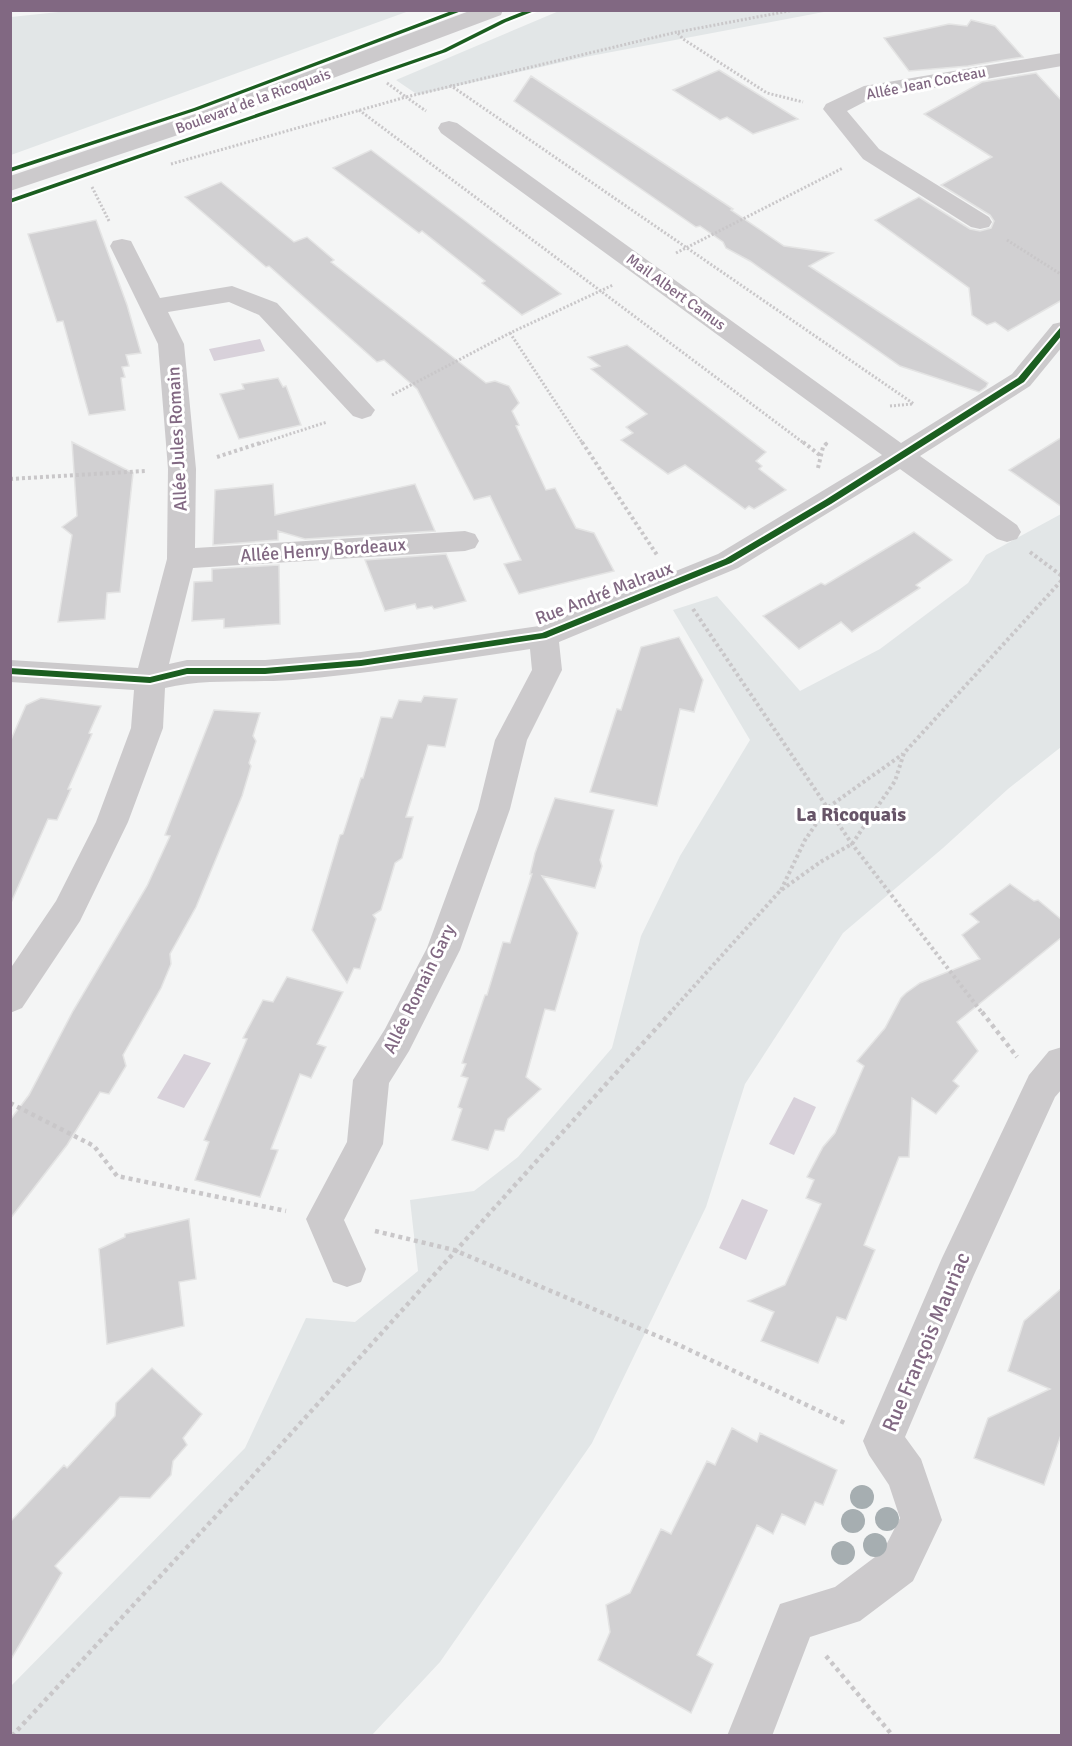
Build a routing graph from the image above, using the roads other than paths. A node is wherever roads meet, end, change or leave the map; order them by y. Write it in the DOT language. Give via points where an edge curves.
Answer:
graph roads {
  1 [pos="493,10"];
  2 [pos="1062,59"];
  3 [pos="449,128"];
  4 [pos="10,184"];
  5 [pos="980,222"];
  6 [pos="122,246"];
  7 [pos="152,307"];
  8 [pos="1062,330"];
  9 [pos="362,410"];
  10 [pos="901,457"];
  11 [pos="1007,532"];
  12 [pos="465,541"];
  13 [pos="182,559"];
  14 [pos="543,636"];
  15 [pos="10,671"];
  16 [pos="150,680"];
  17 [pos="10,998"];
  18 [pos="1052,1074"];
  19 [pos="346,1269"];
  20 [pos="748,1736"];
  1 -- 4 [label="street, Boulevard de la Ricoquais" via="203,119"];
  2 -- 5 [label="street, Allée Jean Cocteau" via="864,93 834,109 871,154"];
  3 -- 10 [label="street, Mail Albert Camus"];
  6 -- 7 [label="street, Allée Jules Romain"];
  7 -- 9 [label="street" via="232,294 268,309"];
  7 -- 13 [label="street, Allée Jules Romain" via="171,344 182,469"];
  8 -- 10 [label="street, Rue André Malraux" via="1021,380"];
  10 -- 11 [label="street, Mail Albert Camus"];
  10 -- 14 [label="street, Rue André Malraux" via="728,561"];
  12 -- 13 [label="street, Allée Henry Bordeaux"];
  13 -- 16 [label="street, Allée Jules Romain"];
  14 -- 16 [label="street, Rue André Malraux" via="361,663 265,671 187,671"];
  14 -- 19 [label="street, Allée Romain Gary" via="547,670 511,740 494,809 447,939 397,1040 371,1080 365,1144 325,1218"];
  15 -- 16 [label="street, Rue André Malraux"];
  16 -- 17 [label="street, Allée Jules Romain" via="147,728 112,822 68,911"];
  18 -- 20 [label="street, Rue François Mauriac" via="956,1271 883,1441 906,1474 921,1520 898,1566 845,1606 795,1619"];
}
